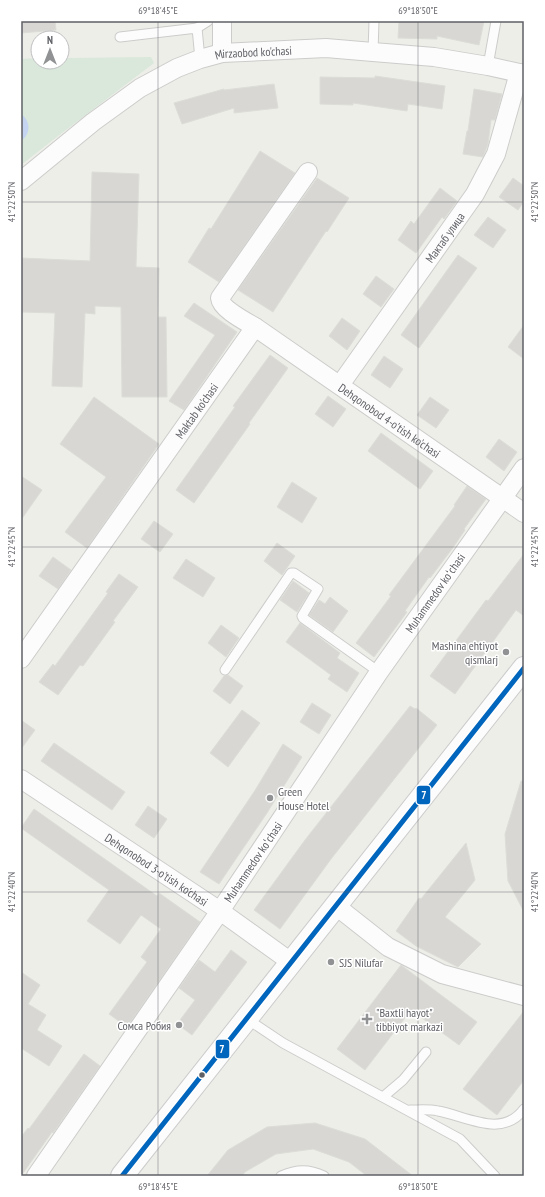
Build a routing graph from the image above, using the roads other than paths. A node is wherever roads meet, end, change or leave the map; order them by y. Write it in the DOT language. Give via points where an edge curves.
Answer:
graph roads {
  1 [pos="208,21"];
  2 [pos="222,21"];
  3 [pos="374,21"];
  4 [pos="496,21"];
  5 [pos="197,28"];
  6 [pos="120,36"];
  7 [pos="373,52"];
  8 [pos="222,53"];
  9 [pos="200,59"];
  10 [pos="488,66"];
  11 [pos="522,74"];
  12 [pos="308,172"];
  13 [pos="21,181"];
  14 [pos="255,327"];
  15 [pos="340,385"];
  16 [pos="524,468"];
  17 [pos="502,498"];
  18 [pos="524,513"];
  19 [pos="21,659"];
  20 [pos="524,668"];
  21 [pos="225,670"];
  22 [pos="379,672"];
  23 [pos="21,779"];
  24 [pos="336,906"];
  25 [pos="220,912"];
  26 [pos="291,962"];
  27 [pos="524,996"];
  28 [pos="247,1018"];
  29 [pos="426,1052"];
  30 [pos="383,1096"];
  31 [pos="524,1109"];
  32 [pos="406,1110"];
  33 [pos="36,1176"];
  34 [pos="122,1176"];
  35 [pos="281,1176"];
  36 [pos="324,1176"];
  37 [pos="495,1176"];
  1 -- 5 [label="lane"];
  2 -- 8 [label="street"];
  3 -- 7 [label="lane"];
  4 -- 10 [label="lane"];
  5 -- 6 [label="lane"];
  5 -- 9 [label="lane"];
  7 -- 8 [label="street, Mirzaobod ko'chasi" via="326,48"];
  7 -- 10 [label="street, Mirzaobod ko'chasi" via="434,57"];
  8 -- 9 [label="street, Mirzaobod ko'chasi"];
  9 -- 13 [label="street, Mirzaobod ko'chasi" via="156,78 125,98"];
  10 -- 11 [label="street, Mirzaobod ko'chasi"];
  11 -- 15 [label="street, Мактаб улица" via="496,154 475,194"];
  12 -- 14 [label="street" via="220,298 220,302 226,308"];
  14 -- 15 [label="street, Dehqonobod 4-o'tish ko'chasi"];
  14 -- 19 [label="street, Maktab ko'chasi"];
  15 -- 17 [label="street, Dehqonobod 4-o'tish ko'chasi"];
  16 -- 17 [label="street, Muhammedov koʻchasi"];
  17 -- 18 [label="street, Dehqonobod 4-o'tish ko'chasi"];
  17 -- 22 [label="street, Muhammedov koʻchasi"];
  20 -- 24 [label="main road"];
  21 -- 22 [label="lane" via="291,573 294,573 318,589 303,618"];
  22 -- 25 [label="street, Muhammedov koʻchasi"];
  23 -- 25 [label="street, Dehqonobod 3-o'tish ko'chasi"];
  24 -- 26 [label="main road"];
  24 -- 27 [label="street" via="388,947 442,974"];
  25 -- 26 [label="street, Dehqonobod 3-o'tish ko'chasi"];
  25 -- 33 [label="street, Muhammedov koʻchasi"];
  26 -- 28 [label="main road"];
  28 -- 30 [label="lane" via="283,1043"];
  28 -- 34 [label="main road"];
  29 -- 30 [label="lane" via="403,1080"];
  30 -- 32 [label="lane"];
  31 -- 32 [label="lane" via="519,1116 505,1124 484,1124 437,1111"];
  32 -- 37 [label="lane" via="460,1138"];
  35 -- 36 [label="lane" via="292,1171 313,1171"];
}
